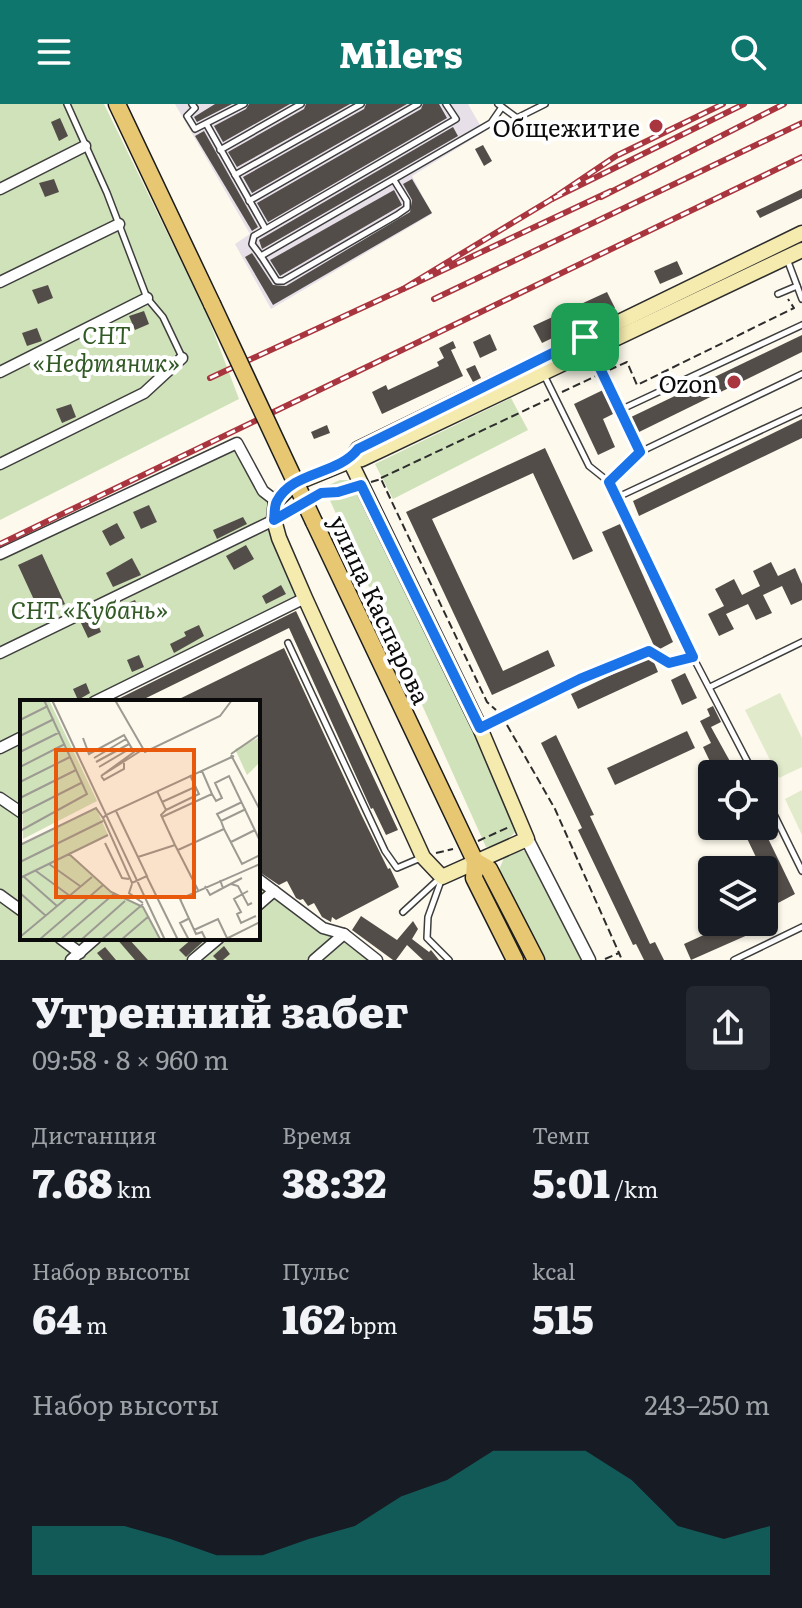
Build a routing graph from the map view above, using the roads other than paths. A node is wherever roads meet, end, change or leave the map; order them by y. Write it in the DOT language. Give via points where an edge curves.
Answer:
graph roads {
  1 [pos="67,104"];
  2 [pos="117,104"];
  3 [pos="192,104"];
  4 [pos="244,104"];
  5 [pos="301,104"];
  6 [pos="361,104"];
  7 [pos="418,104"];
  8 [pos="446,104"];
  9 [pos="545,104"];
  10 [pos="500,106"];
  11 [pos="207,125"];
  12 [pos="85,146"];
  13 [pos="220,150"];
  14 [pos="235,175"];
  15 [pos="394,180"];
  16 [pos="0,189"];
  17 [pos="249,201"];
  18 [pos="119,224"];
  19 [pos="265,228"];
  20 [pos="802,233"];
  21 [pos="783,250"];
  22 [pos="802,250"];
  23 [pos="261,256"];
  24 [pos="0,282"];
  25 [pos="797,286"];
  26 [pos="778,294"];
  27 [pos="147,298"];
  28 [pos="802,299"];
  29 [pos="802,325"];
  30 [pos="585,337"];
  31 [pos="591,352"];
  32 [pos="182,358"];
  33 [pos="541,367"];
  34 [pos="0,372"];
  35 [pos="802,374"];
  36 [pos="620,410"];
  37 [pos="802,411"];
  38 [pos="640,452"];
  39 [pos="350,461"];
  40 [pos="0,464"];
  41 [pos="609,482"];
  42 [pos="618,497"];
  43 [pos="276,501"];
  44 [pos="274,520"];
  45 [pos="0,554"];
  46 [pos="305,598"];
  47 [pos="802,642"];
  48 [pos="288,643"];
  49 [pos="0,653"];
  50 [pos="693,657"];
  51 [pos="710,687"];
  52 [pos="98,700"];
  53 [pos="480,728"];
  54 [pos="20,738"];
  55 [pos="0,748"];
  56 [pos="747,760"];
  57 [pos="0,798"];
  58 [pos="20,812"];
  59 [pos="778,822"];
  60 [pos="527,839"];
  61 [pos="423,857"];
  62 [pos="482,865"];
  63 [pos="802,871"];
  64 [pos="442,877"];
  65 [pos="260,880"];
  66 [pos="274,891"];
  67 [pos="0,895"];
  68 [pos="260,903"];
  69 [pos="20,910"];
  70 [pos="403,912"];
  71 [pos="802,927"];
  72 [pos="344,934"];
  73 [pos="62,940"];
  74 [pos="94,940"];
  75 [pos="217,940"];
  76 [pos="76,956"];
  77 [pos="193,960"];
  78 [pos="314,960"];
  79 [pos="377,960"];
  80 [pos="449,960"];
  81 [pos="515,960"];
  82 [pos="536,960"];
  83 [pos="589,960"];
  84 [pos="734,960"];
  1 -- 12 [label="lane"];
  2 -- 62 [label="main road, улица Каспарова, bridge"];
  3 -- 11 [label="lane" via="195,108 187,116 195,129"];
  4 -- 11 [label="lane"];
  5 -- 13 [label="lane"];
  6 -- 14 [label="lane"];
  7 -- 17 [label="lane"];
  8 -- 19 [label="lane" via="456,119"];
  9 -- 10 [label="lane" via="517,118"];
  10 -- 15 [label="lane" via="491,123"];
  11 -- 13 [label="lane"];
  12 -- 16 [label="street"];
  12 -- 18 [label="lane"];
  13 -- 14 [label="lane"];
  14 -- 17 [label="lane"];
  15 -- 23 [label="lane"];
  15 -- 23 [label="lane" via="407,208 283,281 271,275"];
  17 -- 19 [label="lane"];
  18 -- 24 [label="street"];
  18 -- 27 [label="lane"];
  19 -- 23 [label="lane" via="252,244"];
  20 -- 21 [label="main road"];
  21 -- 22 [label="main road"];
  21 -- 25 [label="lane"];
  21 -- 30 [label="main road"];
  21 -- 31 [label="main road"];
  25 -- 26 [label="lane"];
  25 -- 28 [label="lane"];
  27 -- 32 [label="lane" via="170,328"];
  27 -- 34 [label="street"];
  29 -- 36 [label="lane"];
  30 -- 31 [label="street"];
  30 -- 33 [label="main road"];
  31 -- 33 [label="main road"];
  31 -- 36 [label="lane"];
  32 -- 40 [label="street" via="144,393"];
  33 -- 39 [label="main road"];
  33 -- 41 [label="lane" via="589,466"];
  35 -- 38 [label="lane"];
  36 -- 38 [label="lane"];
  37 -- 42 [label="lane"];
  38 -- 41 [label="lane"];
  39 -- 43 [label="main road" via="294,484"];
  39 -- 53 [label="main road, улица Каспарова"];
  41 -- 42 [label="lane"];
  42 -- 50 [label="lane"];
  43 -- 44 [label="main road"];
  43 -- 45 [label="street" via="263,491 237,443"];
  44 -- 46 [label="main road"];
  44 -- 49 [label="street"];
  46 -- 52 [label="street"];
  46 -- 61 [label="main road"];
  47 -- 51 [label="lane"];
  48 -- 61 [label="lane" via="385,851 397,868"];
  50 -- 51 [label="lane"];
  50 -- 53 [label="lane" via="669,663 649,651"];
  51 -- 56 [label="lane"];
  53 -- 60 [label="main road, улица Каспарова"];
  54 -- 55 [label="street"];
  57 -- 58 [label="street"];
  59 -- 63 [label="lane"];
  60 -- 62 [label="main road"];
  60 -- 83 [label="street, улица Каспарова"];
  61 -- 64 [label="main road"];
  62 -- 64 [label="main road"];
  62 -- 81 [label="main road, улица Каспарова" via="474,878"];
  62 -- 82 [label="main road, улица Каспарова"];
  64 -- 70 [label="lane"];
  64 -- 80 [label="lane" via="428,917 427,938"];
  65 -- 66 [label="street"];
  66 -- 68 [label="street"];
  66 -- 72 [label="street" via="323,928"];
  67 -- 69 [label="street"];
  71 -- 84 [label="lane"];
  72 -- 78 [label="street"];
  72 -- 79 [label="street"];
  73 -- 76 [label="street"];
  74 -- 76 [label="street"];
  75 -- 77 [label="street"];
}
